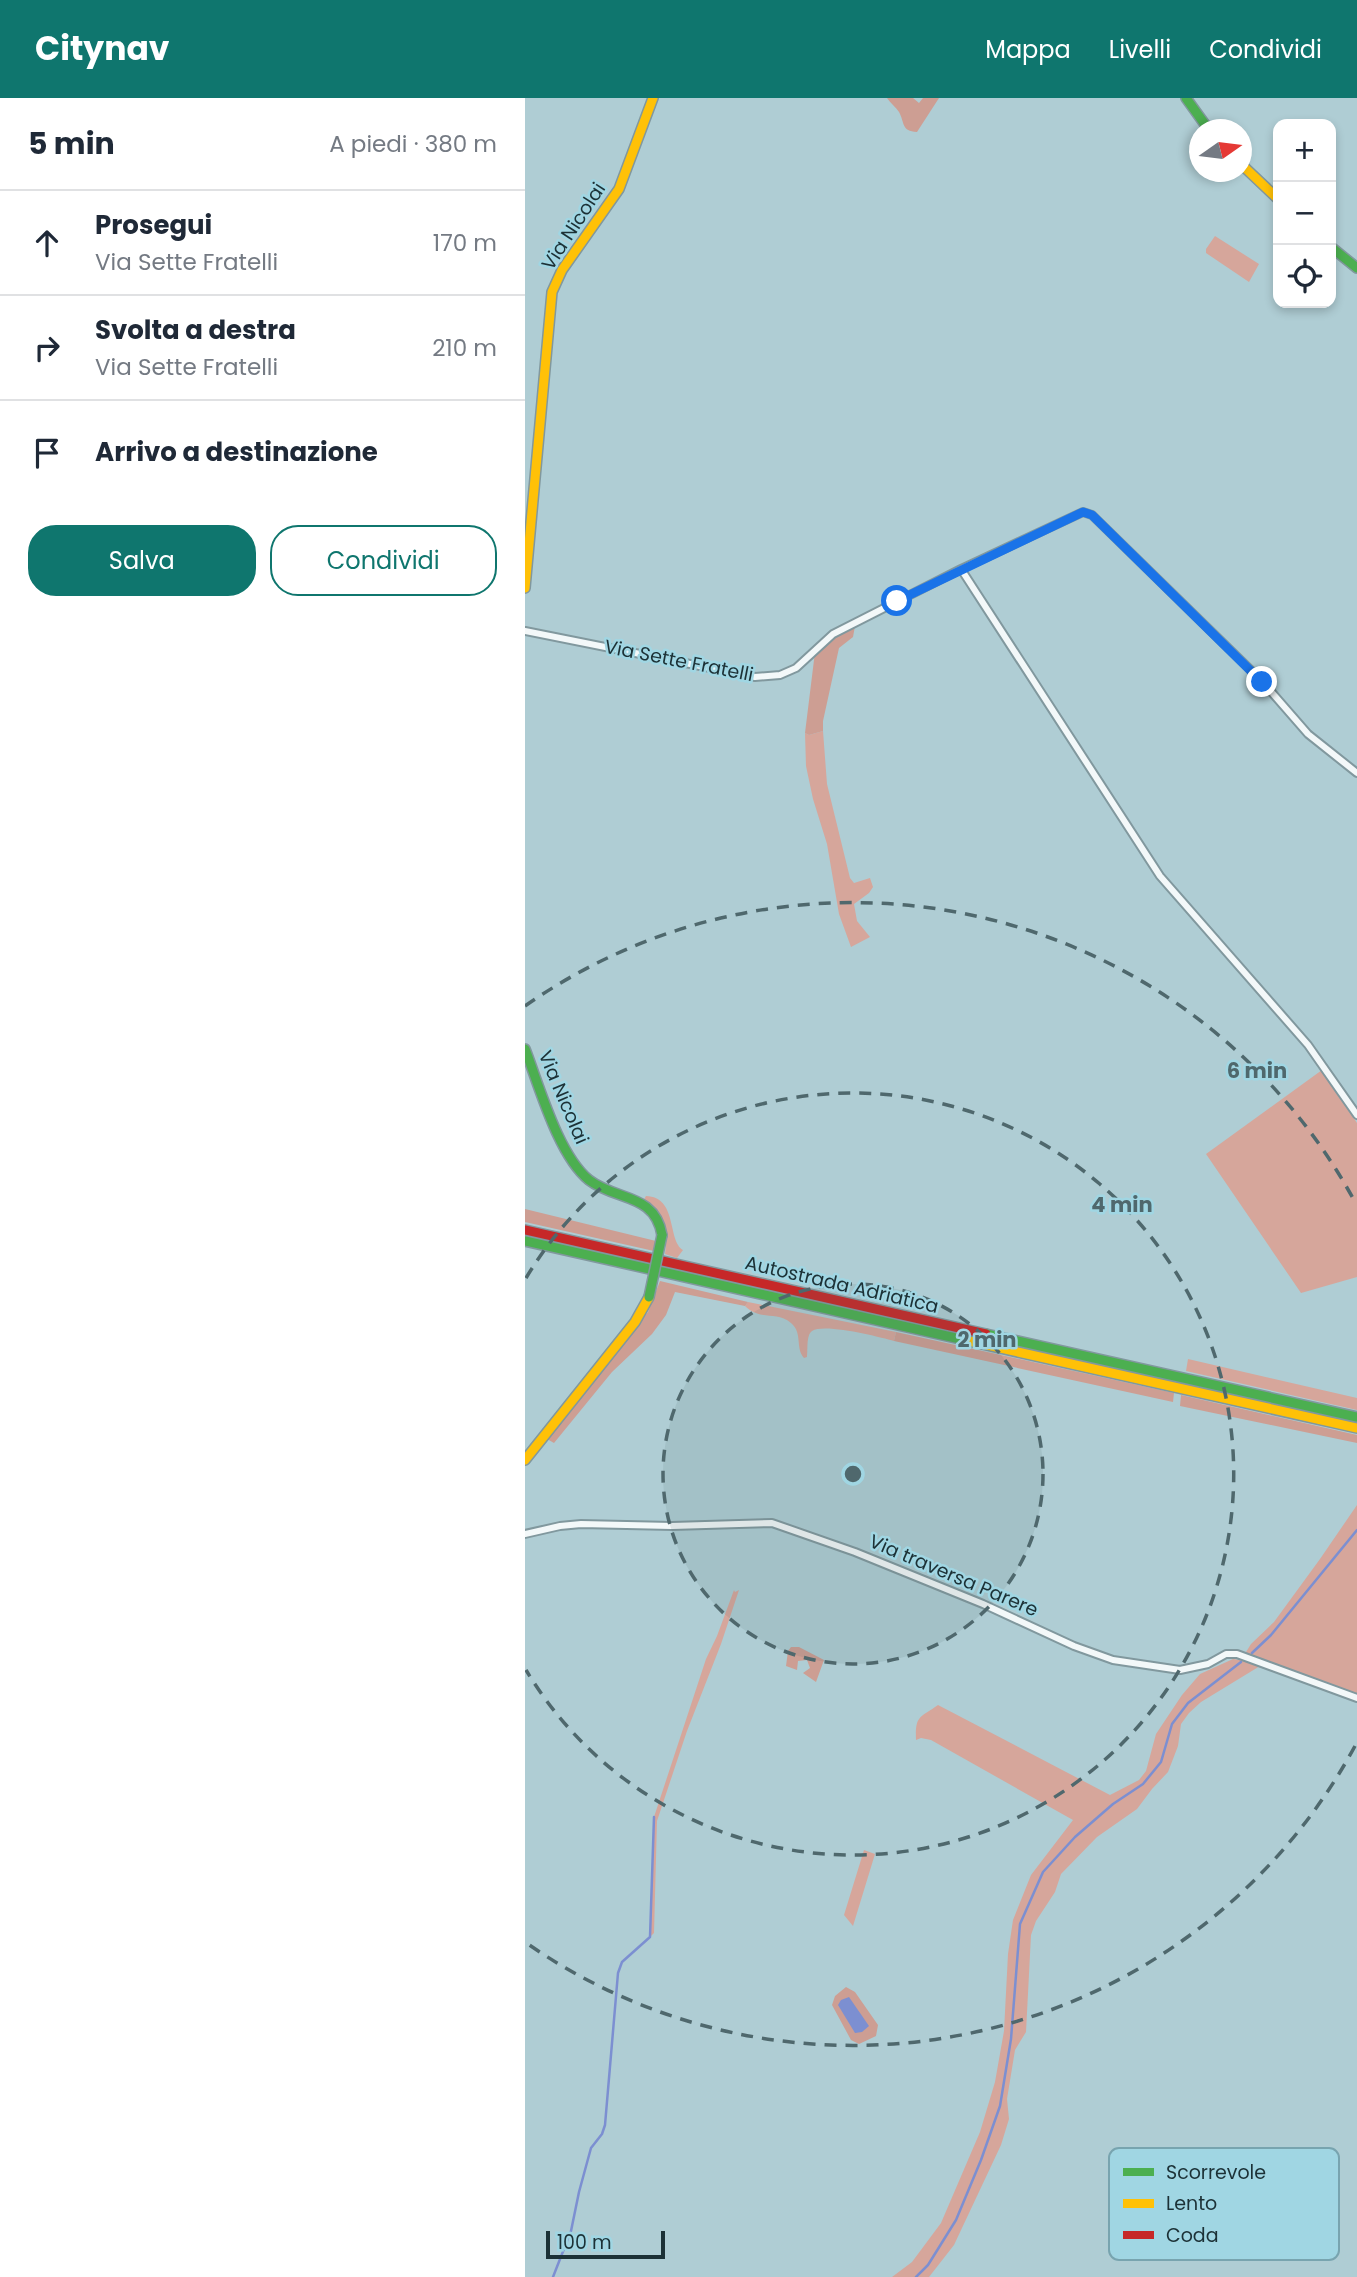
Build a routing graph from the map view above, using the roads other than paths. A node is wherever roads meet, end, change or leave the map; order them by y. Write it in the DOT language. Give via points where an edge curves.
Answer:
graph roads {
  1 [pos="653,98"];
  2 [pos="1186,98"];
  3 [pos="1201,119"];
  4 [pos="1252,174"];
  5 [pos="1273,194"];
  6 [pos="1336,251"];
  7 [pos="1357,268"];
  8 [pos="961,569"];
  9 [pos="525,588"];
  10 [pos="525,631"];
  11 [pos="1357,774"];
  12 [pos="525,1049"];
  13 [pos="1357,1115"];
  14 [pos="525,1230"];
  15 [pos="525,1241"];
  16 [pos="1357,1417"];
  17 [pos="1357,1428"];
  18 [pos="525,1460"];
  19 [pos="525,1534"];
  20 [pos="1357,1698"];
  1 -- 9 [label="main road, Via Nicolai" via="619,189 562,270 552,292"];
  2 -- 3 [label="main road"];
  4 -- 5 [label="main road"];
  6 -- 7 [label="main road"];
  8 -- 10 [label="street, Via Sette Fratelli" via="833,634 796,668 780,676 755,677"];
  8 -- 11 [label="street, Via Sette Fratelli" via="1076,514 1092,515 1261,680 1308,734"];
  8 -- 13 [label="street" via="1160,876 1308,1045"];
  12 -- 18 [label="main road, Via Nicolai, bridge" via="558,1131 582,1173 650,1208 662,1235 649,1297 635,1322"];
  14 -- 16 [label="main road, Autostrada Adriatica"];
  15 -- 17 [label="main road, Autostrada Adriatica"];
  19 -- 20 [label="street, Via traversa Parere" via="581,1524 772,1523 983,1604 1092,1654 1180,1670 1237,1654"];
}
